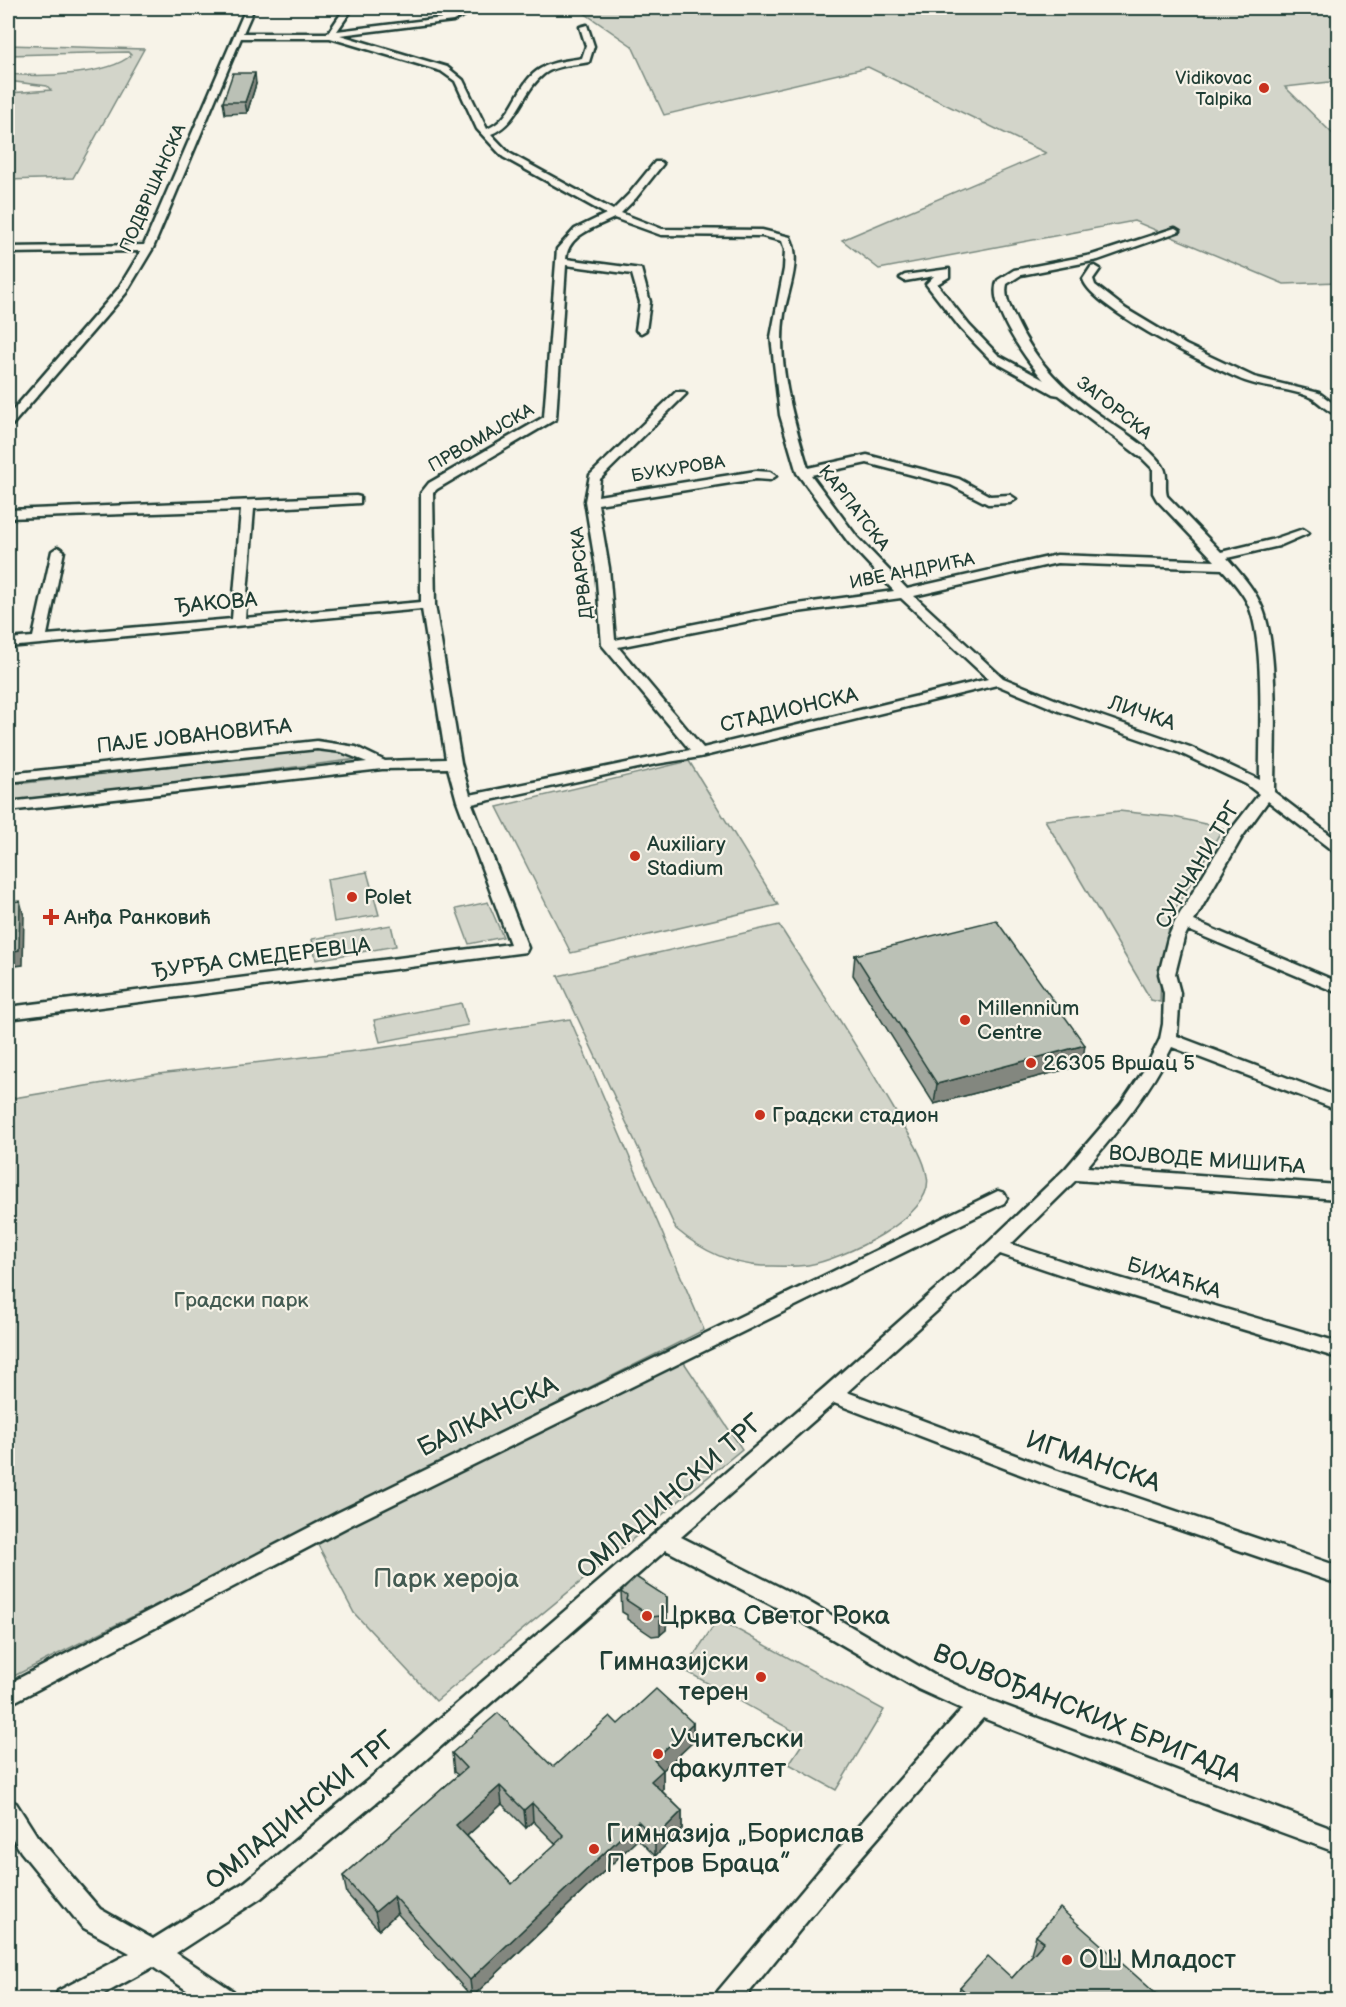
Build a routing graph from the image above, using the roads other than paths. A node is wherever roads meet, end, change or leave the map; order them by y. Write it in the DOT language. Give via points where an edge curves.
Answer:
graph roads {
  1 [pos="250,8"];
  2 [pos="349,8"];
  3 [pos="475,8"];
  4 [pos="584,27"];
  5 [pos="451,29"];
  6 [pos="335,34"];
  7 [pos="238,36"];
  8 [pos="485,133"];
  9 [pos="658,164"];
  10 [pos="613,214"];
  11 [pos="1175,231"];
  12 [pos="148,248"];
  13 [pos="8,250"];
  14 [pos="562,261"];
  15 [pos="1095,269"];
  16 [pos="905,278"];
  17 [pos="641,330"];
  18 [pos="680,394"];
  19 [pos="1068,398"];
  20 [pos="1338,412"];
  21 [pos="8,423"];
  22 [pos="803,473"];
  23 [pos="770,476"];
  24 [pos="1010,499"];
  25 [pos="356,500"];
  26 [pos="592,501"];
  27 [pos="248,506"];
  28 [pos="8,514"];
  29 [pos="1303,533"];
  30 [pos="58,551"];
  31 [pos="1220,561"];
  32 [pos="904,594"];
  33 [pos="428,605"];
  34 [pos="238,622"];
  35 [pos="39,640"];
  36 [pos="8,643"];
  37 [pos="609,645"];
  38 [pos="998,681"];
  39 [pos="700,753"];
  40 [pos="454,763"];
  41 [pos="382,765"];
  42 [pos="8,778"];
  43 [pos="1267,793"];
  44 [pos="464,801"];
  45 [pos="8,807"];
  46 [pos="1338,848"];
  47 [pos="1183,922"];
  48 [pos="520,948"];
  49 [pos="1338,988"];
  50 [pos="8,1013"];
  51 [pos="1169,1035"];
  52 [pos="1338,1104"];
  53 [pos="1072,1173"];
  54 [pos="1338,1192"];
  55 [pos="998,1198"];
  56 [pos="997,1246"];
  57 [pos="1338,1350"];
  58 [pos="831,1394"];
  59 [pos="664,1538"];
  60 [pos="1338,1575"];
  61 [pos="8,1695"];
  62 [pos="979,1706"];
  63 [pos="8,1811"];
  64 [pos="1338,1842"];
  65 [pos="154,1953"];
  66 [pos="67,2000"];
  67 [pos="224,2000"];
  68 [pos="727,2000"];
  1 -- 7 [label="street, ПОДВРШАНСКА"];
  2 -- 6 [label="street"];
  3 -- 6 [label="street" via="453,19"];
  4 -- 8 [label="street" via="590,46 586,60 551,66 542,72 506,120"];
  5 -- 6 [label="street"];
  6 -- 7 [label="street"];
  6 -- 8 [label="street" via="452,73"];
  7 -- 12 [label="street, ПОДВРШАНСКА"];
  8 -- 10 [label="street" via="506,155"];
  9 -- 10 [label="street, ПРВОМАЈСКА"];
  10 -- 14 [label="street, ПРВОМАЈСКА" via="569,238 562,249"];
  10 -- 22 [label="street, КАРПАТСКА" via="661,232 770,234 782,237 790,245 776,337 786,415"];
  11 -- 19 [label="street, ЗАГОРСКА" via="1094,258 1018,272 1002,282 999,292 1018,337"];
  12 -- 13 [label="street"];
  12 -- 21 [label="street, ПОДВРШАНСКА" via="122,291"];
  14 -- 17 [label="street" via="637,271 645,302"];
  14 -- 33 [label="street, ПРВОМАЈСКА" via="549,419 430,488"];
  15 -- 20 [label="street" via="1088,279 1090,286 1151,330 1250,379 1315,395"];
  16 -- 19 [label="street" via="945,271 931,284 994,357"];
  18 -- 26 [label="street, ДРВАРСКА" via="594,477"];
  19 -- 31 [label="street, ЗАГОРСКА" via="1159,469 1161,497"];
  22 -- 24 [label="street" via="867,459 955,482 988,500"];
  22 -- 32 [label="street, КАРПАТСКА" via="853,540"];
  23 -- 26 [label="street, БУКУРОВА"];
  25 -- 27 [label="street"];
  26 -- 37 [label="street, ДРВАРСКА"];
  27 -- 28 [label="street"];
  27 -- 34 [label="street"];
  29 -- 31 [label="street, ИВЕ АНДРИЋА"];
  30 -- 35 [label="street"];
  31 -- 32 [label="street, ИВЕ АНДРИЋА" via="1058,560"];
  31 -- 43 [label="street, ЗАГОРСКА" via="1254,602 1258,613"];
  32 -- 37 [label="street, ИВЕ АНДРИЋА" via="790,609"];
  32 -- 38 [label="street"];
  33 -- 34 [label="street, ЂАКОВА"];
  33 -- 40 [label="street, ПРВОМАЈСКА"];
  34 -- 35 [label="street, ЂАКОВА"];
  35 -- 36 [label="street, ЂАКОВА"];
  37 -- 39 [label="street, ДРВАРСКА"];
  38 -- 39 [label="street, СТАДИОНСКА"];
  38 -- 43 [label="street, ЛИЧКА" via="1185,750 1251,780"];
  39 -- 44 [label="street, СТАДИОНСКА"];
  40 -- 41 [label="street, ПАЈЕ ЈОВАНОВИЋА"];
  40 -- 44 [label="street, ПРВОМАЈСКА"];
  41 -- 42 [label="street, ПАЈЕ ЈОВАНОВИЋА" via="356,751 317,745"];
  41 -- 45 [label="street, ПАЈЕ ЈОВАНОВИЋА"];
  43 -- 46 [label="street, ЛИЧКА"];
  43 -- 47 [label="street, СУНЧАНИ ТРГ" via="1235,835"];
  44 -- 48 [label="street, ПРВОМАЈСКА"];
  47 -- 49 [label="street"];
  47 -- 51 [label="street, СУНЧАНИ ТРГ" via="1167,974 1172,993"];
  48 -- 50 [label="street, ЂУРЂА СМЕДЕРЕВЦА"];
  51 -- 52 [label="street" via="1277,1083"];
  51 -- 53 [label="street, ОМЛАДИНСКИ ТРГ" via="1143,1087"];
  53 -- 54 [label="street, ВОЈВОДЕ МИШИЋА"];
  53 -- 56 [label="street, ОМЛАДИНСКИ ТРГ"];
  55 -- 61 [label="street, БАЛКАНСКА" via="344,1519"];
  56 -- 57 [label="street, БИХАЋКА"];
  56 -- 58 [label="street, ОМЛАДИНСКИ ТРГ"];
  58 -- 59 [label="street, ОМЛАДИНСКИ ТРГ"];
  58 -- 60 [label="street, ИГМАНСКА" via="1050,1477"];
  59 -- 62 [label="street, ВОЈВОЂАНСКИХ БРИГАДА" via="799,1608 926,1682"];
  59 -- 65 [label="street, ОМЛАДИНСКИ ТРГ" via="253,1890"];
  62 -- 64 [label="street, ВОЈВОЂАНСКИХ БРИГАДА"];
  62 -- 68 [label="street"];
  63 -- 65 [label="street" via="29,1844 91,1918"];
  65 -- 66 [label="street, ОМЛАДИНСКИ ТРГ"];
  65 -- 67 [label="street"];
}
